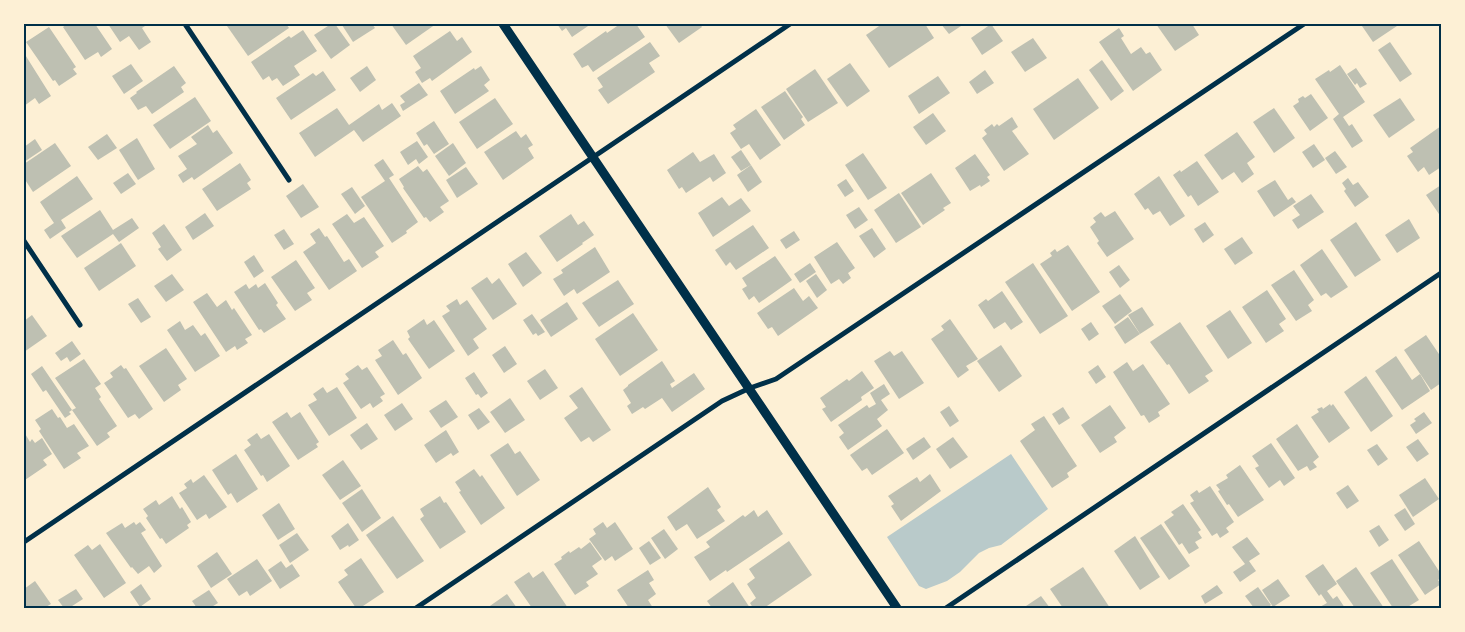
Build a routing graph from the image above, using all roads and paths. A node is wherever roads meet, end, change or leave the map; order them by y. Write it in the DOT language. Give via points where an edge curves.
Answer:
graph roads {
  1 [pos="184,24"];
  2 [pos="790,24"];
  3 [pos="1304,24"];
  4 [pos="505,25"];
  5 [pos="593,157"];
  6 [pos="289,180"];
  7 [pos="24,241"];
  8 [pos="1441,273"];
  9 [pos="80,325"];
  10 [pos="750,388"];
  11 [pos="24,542"];
  12 [pos="416,608"];
  13 [pos="896,608"];
  14 [pos="946,608"];
  1 -- 6 [label="street"];
  2 -- 5 [label="street"];
  3 -- 10 [label="street" via="776,379"];
  4 -- 5 [label="street"];
  5 -- 10 [label="street"];
  5 -- 11 [label="street"];
  7 -- 9 [label="street"];
  8 -- 14 [label="street"];
  10 -- 12 [label="street" via="722,401"];
  10 -- 13 [label="street"];
}
